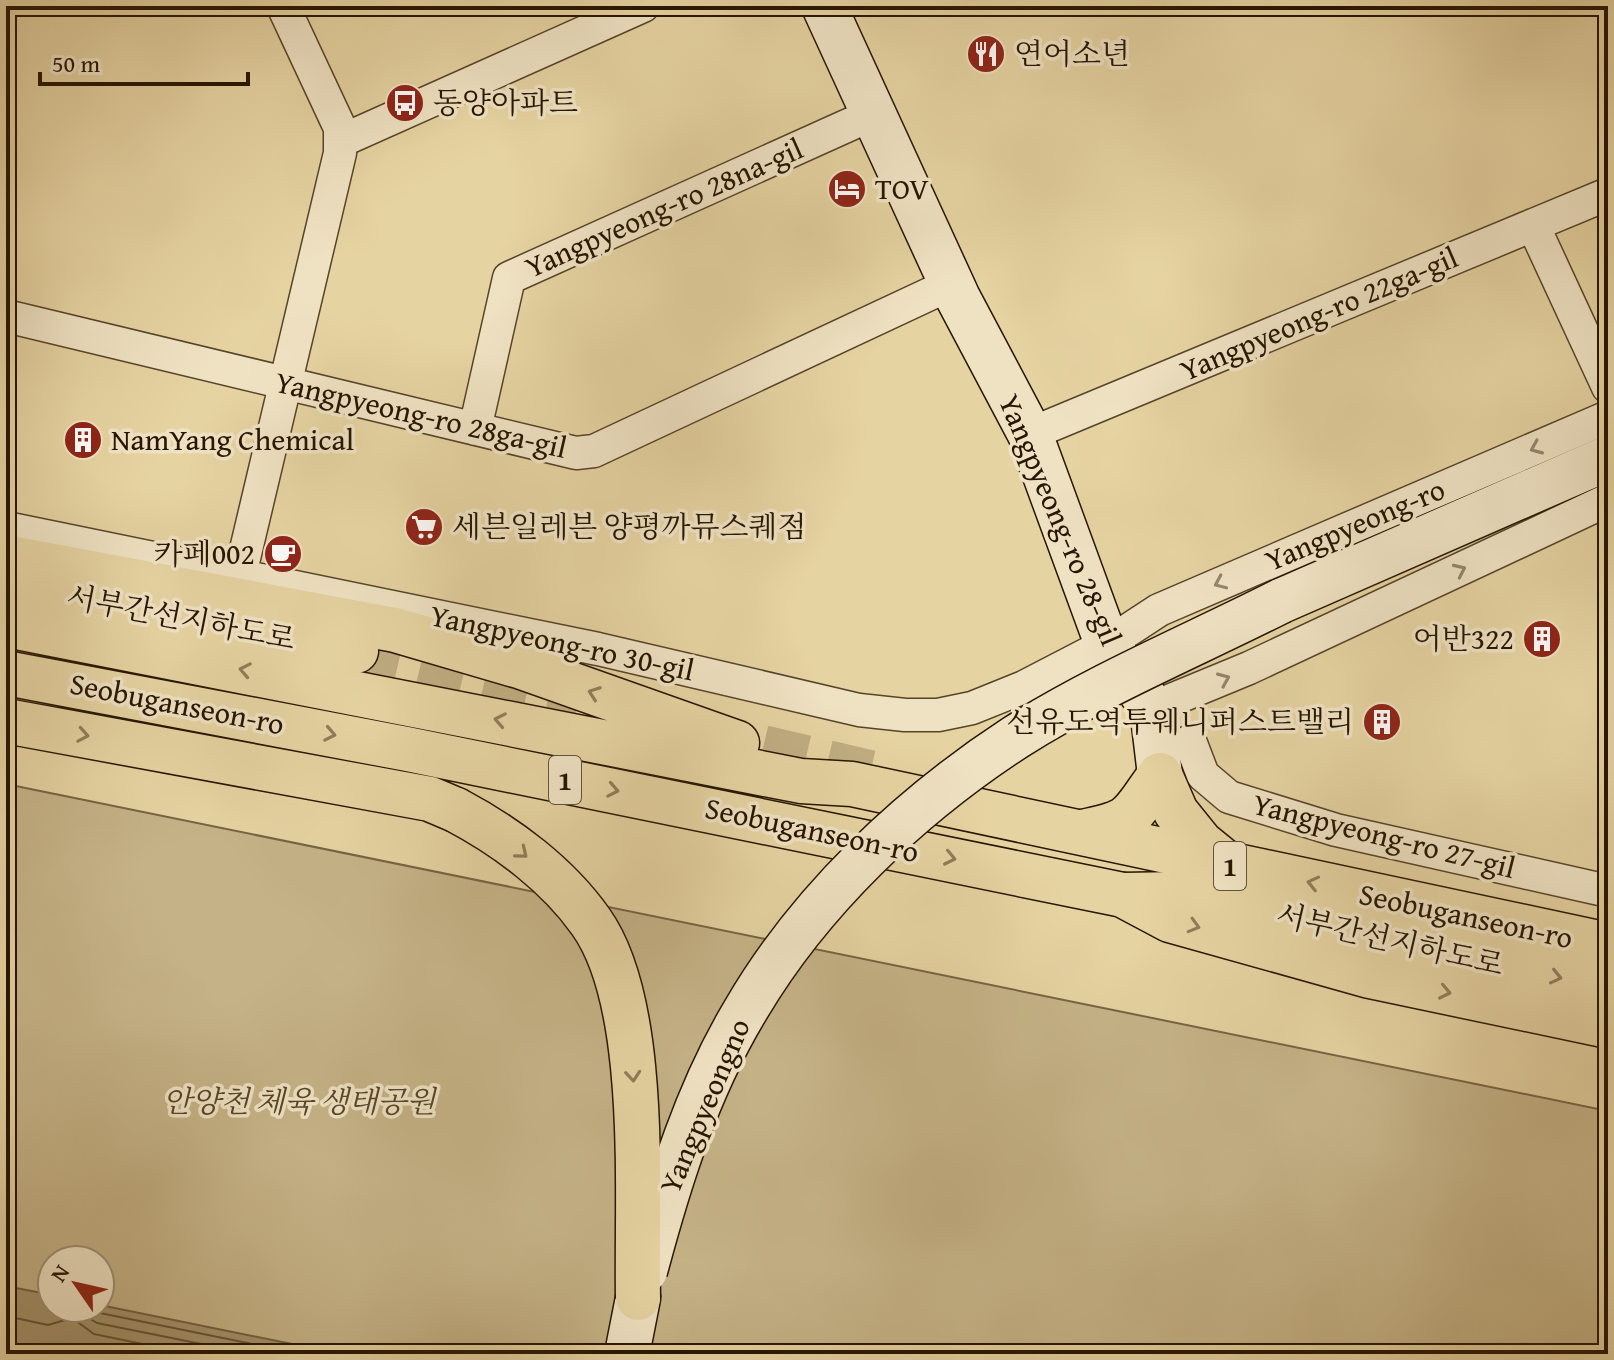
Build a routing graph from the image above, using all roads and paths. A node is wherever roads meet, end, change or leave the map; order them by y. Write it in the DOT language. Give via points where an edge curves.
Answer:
graph roads {
  1 [pos="283,6"];
  2 [pos="643,6"];
  3 [pos="824,6"];
  4 [pos="873,114"];
  5 [pos="341,141"];
  6 [pos="1608,194"];
  7 [pos="1533,225"];
  8 [pos="951,284"];
  9 [pos="6,316"];
  10 [pos="285,384"];
  11 [pos="1608,387"];
  12 [pos="1608,417"];
  13 [pos="475,429"];
  14 [pos="1030,434"];
  15 [pos="1608,458"];
  16 [pos="1608,500"];
  17 [pos="6,528"];
  18 [pos="6,557"];
  19 [pos="240,575"];
  20 [pos="6,586"];
  21 [pos="1281,601"];
  22 [pos="6,625"];
  23 [pos="1107,644"];
  24 [pos="356,651"];
  25 [pos="6,673"];
  26 [pos="1152,708"];
  27 [pos="6,721"];
  28 [pos="1190,741"];
  29 [pos="1160,775"];
  30 [pos="852,784"];
  31 [pos="1082,832"];
  32 [pos="1228,865"];
  33 [pos="1608,891"];
  34 [pos="1123,895"];
  35 [pos="1608,945"];
  36 [pos="1608,989"];
  37 [pos="1608,1026"];
  38 [pos="638,1298"];
  39 [pos="627,1354"];
  1 -- 5 [label="street" via="340,128"];
  2 -- 5 [label="street"];
  3 -- 4 [label="main road, Yangpyeong-ro 28-gil"];
  4 -- 8 [label="main road, Yangpyeong-ro 28-gil"];
  4 -- 13 [label="street, Yangpyeong-ro 28na-gil" via="509,278"];
  5 -- 10 [label="street"];
  6 -- 7 [label="street, Yangpyeong-ro 22ga-gil"];
  7 -- 11 [label="street"];
  7 -- 14 [label="street, Yangpyeong-ro 22ga-gil"];
  8 -- 13 [label="street, Yangpyeong-ro 28ga-gil" via="594,451 576,453"];
  8 -- 14 [label="main road, Yangpyeong-ro 28-gil"];
  9 -- 10 [label="street, Yangpyeong-ro 28ga-gil"];
  10 -- 13 [label="street, Yangpyeong-ro 28ga-gil"];
  10 -- 19 [label="street"];
  12 -- 23 [label="street, Yangpyeong-ro, one-way" via="1159,610"];
  14 -- 23 [label="main road, Yangpyeong-ro 28-gil"];
  15 -- 21 [label="main road, Yangpyeong-ro"];
  26 -- 16 [label="street, one-way"];
  17 -- 19 [label="street, Yangpyeong-ro 30-gil"];
  30 -- 18 [label="main road, one-way" via="805,762 395,630"];
  19 -- 23 [label="street, Yangpyeong-ro 30-gil" via="859,710 905,715 972,708"];
  20 -- 24 [label="main road, 서부간선지하도로"];
  21 -- 38 [label="main road, Yangpyeongno, bridge" via="1018,736 956,779 886,839 804,924 745,1010 703,1092 667,1188"];
  30 -- 22 [label="main road, Seobuganseon-ro / 1, one-way" via="801,781"];
  23 -- 26 [label="main road, Yangpyeong-ro 28-gil"];
  25 -- 34 [label="main road, Seobuganseon-ro / 1, one-way"];
  26 -- 29 [label="main road, Yangpyeong-ro 28-gil"];
  27 -- 38 [label="main road, one-way, bridge" via="430,799 514,846 556,882 593,924 629,1023"];
  28 -- 33 [label="street, Yangpyeong-ro 27-gil" via="1203,775 1229,797 1336,830"];
  29 -- 31 [label="main road" via="1136,811 1120,824"];
  29 -- 32 [label="main road" via="1176,812"];
  30 -- 31 [label="main road, Seobuganseon-ro / 1"];
  31 -- 32 [label="main road, Seobuganseon-ro / 1"];
  35 -- 32 [label="main road, Seobuganseon-ro / 1, one-way"];
  34 -- 36 [label="main road, 서부간선지하도로, one-way" via="1181,894"];
  34 -- 37 [label="main road, Seobuganseon-ro / 1, one-way" via="1170,920 1370,976"];
  38 -- 39 [label="main road, Yangpyeongno"];
}
